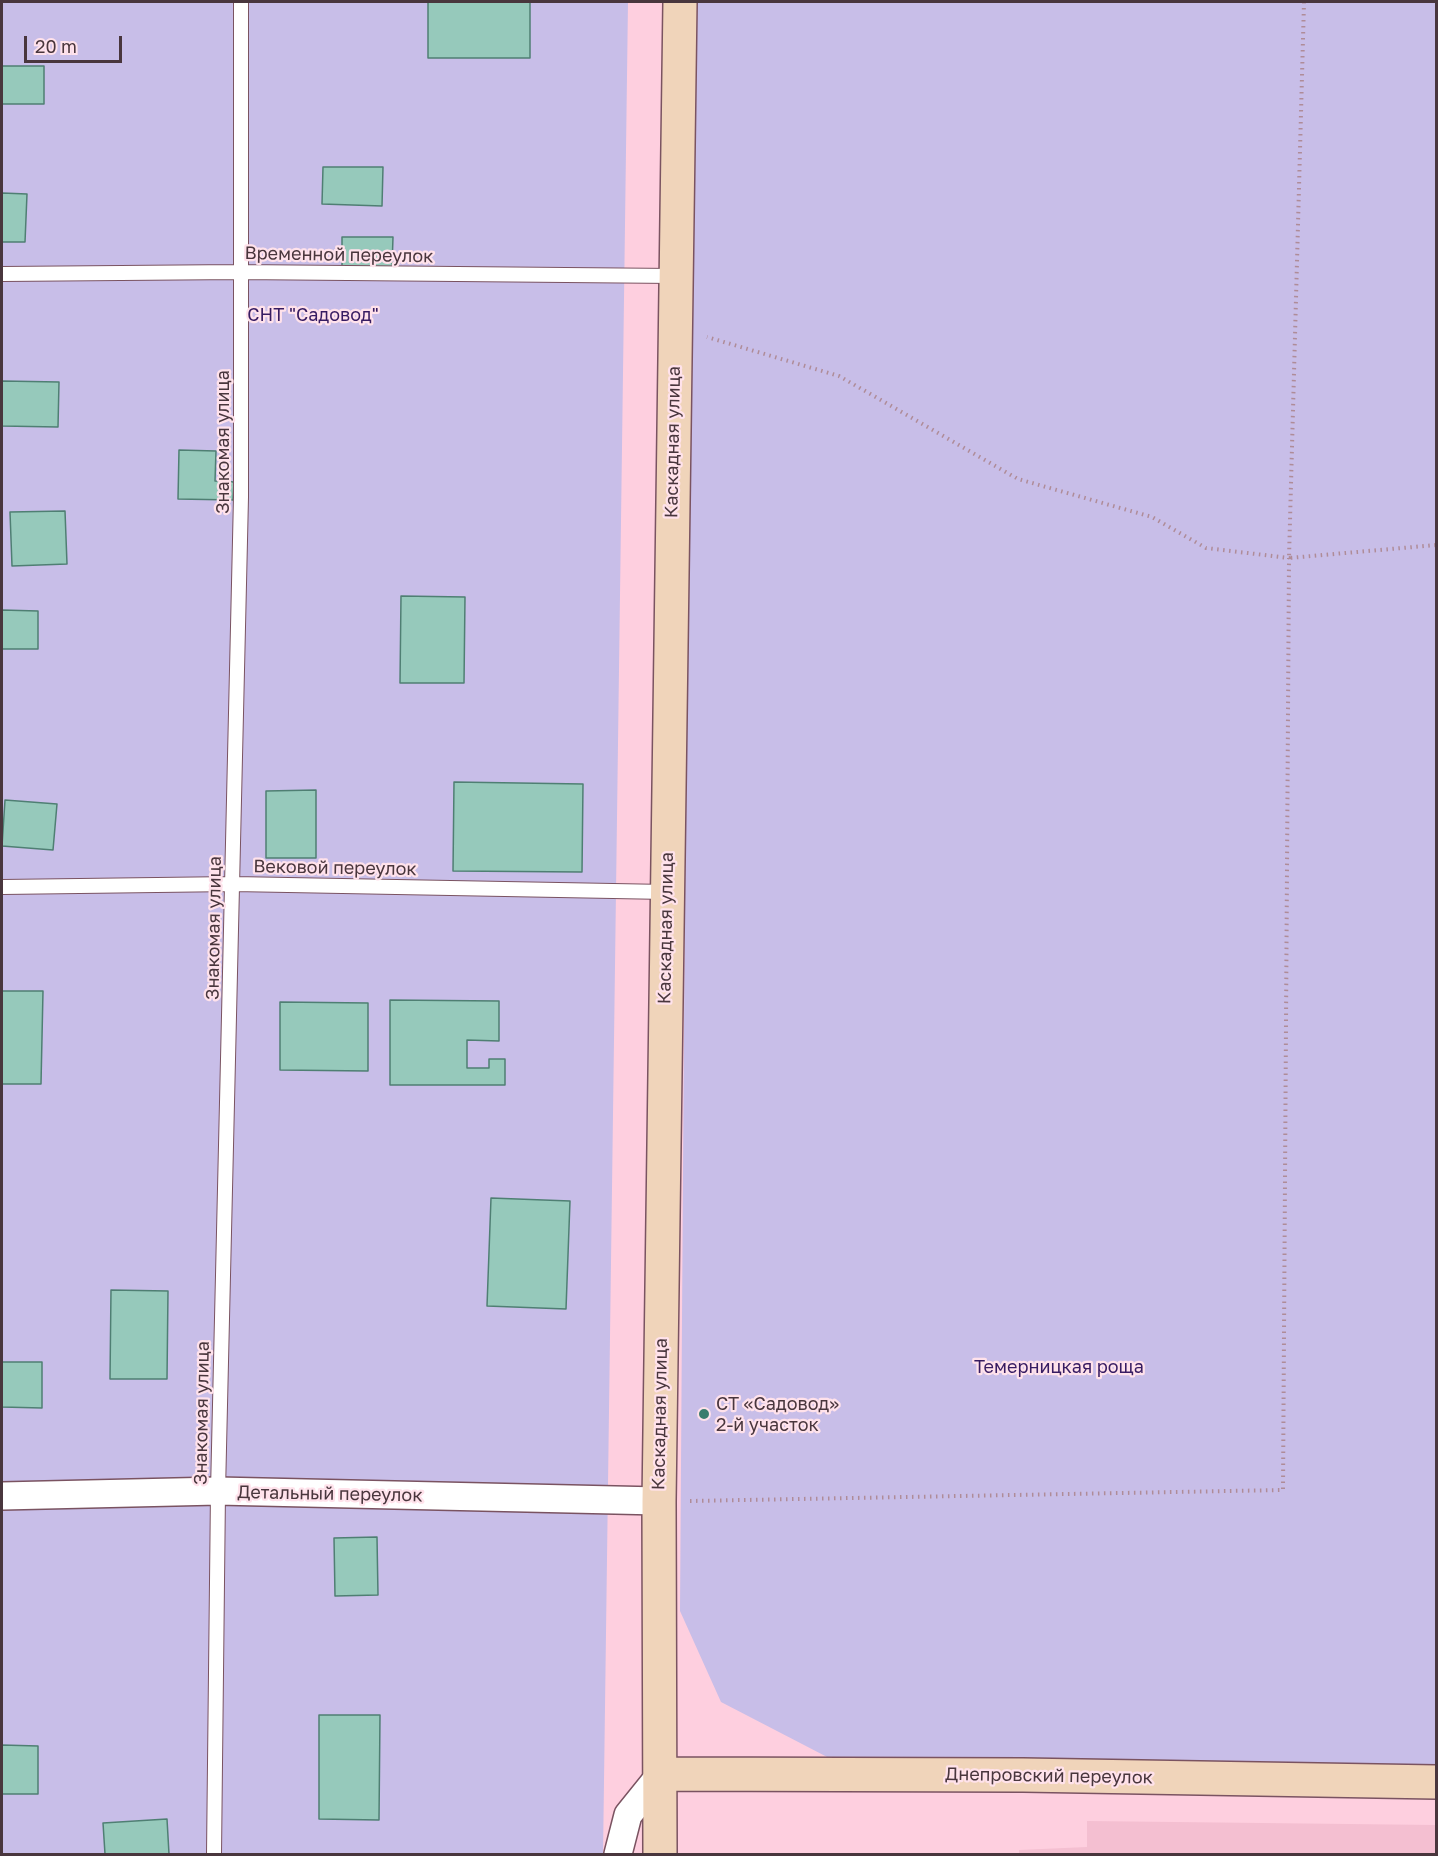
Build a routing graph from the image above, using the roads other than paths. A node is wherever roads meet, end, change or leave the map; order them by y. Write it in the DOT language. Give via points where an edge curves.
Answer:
graph roads {
  1 [pos="241,2"];
  2 [pos="680,2"];
  3 [pos="239,272"];
  4 [pos="2,274"];
  5 [pos="675,276"];
  6 [pos="234,884"];
  7 [pos="2,888"];
  8 [pos="667,892"];
  9 [pos="218,1491"];
  10 [pos="2,1496"];
  11 [pos="659,1502"];
  12 [pos="661,1774"];
  13 [pos="1437,1782"];
  14 [pos="214,1854"];
  15 [pos="618,1854"];
  16 [pos="660,1854"];
  1 -- 3 [label="lane, Знакомая улица"];
  2 -- 5 [label="street, Каскадная улица"];
  3 -- 4 [label="lane, Временной переулок"];
  3 -- 5 [label="lane, Временной переулок"];
  3 -- 6 [label="lane, Знакомая улица" via="242,497"];
  5 -- 8 [label="street, Каскадная улица"];
  6 -- 7 [label="lane, Вековой переулок"];
  6 -- 8 [label="lane, Вековой переулок"];
  6 -- 9 [label="lane, Знакомая улица"];
  8 -- 11 [label="street, Каскадная улица"];
  9 -- 10 [label="street, Детальный переулок"];
  9 -- 11 [label="street, Детальный переулок"];
  9 -- 14 [label="lane, Знакомая улица"];
  11 -- 12 [label="street, Каскадная улица"];
  12 -- 13 [label="street, Днепровский переулок"];
  12 -- 15 [label="street" via="628,1815"];
  12 -- 16 [label="street, Каскадная улица"];
}
